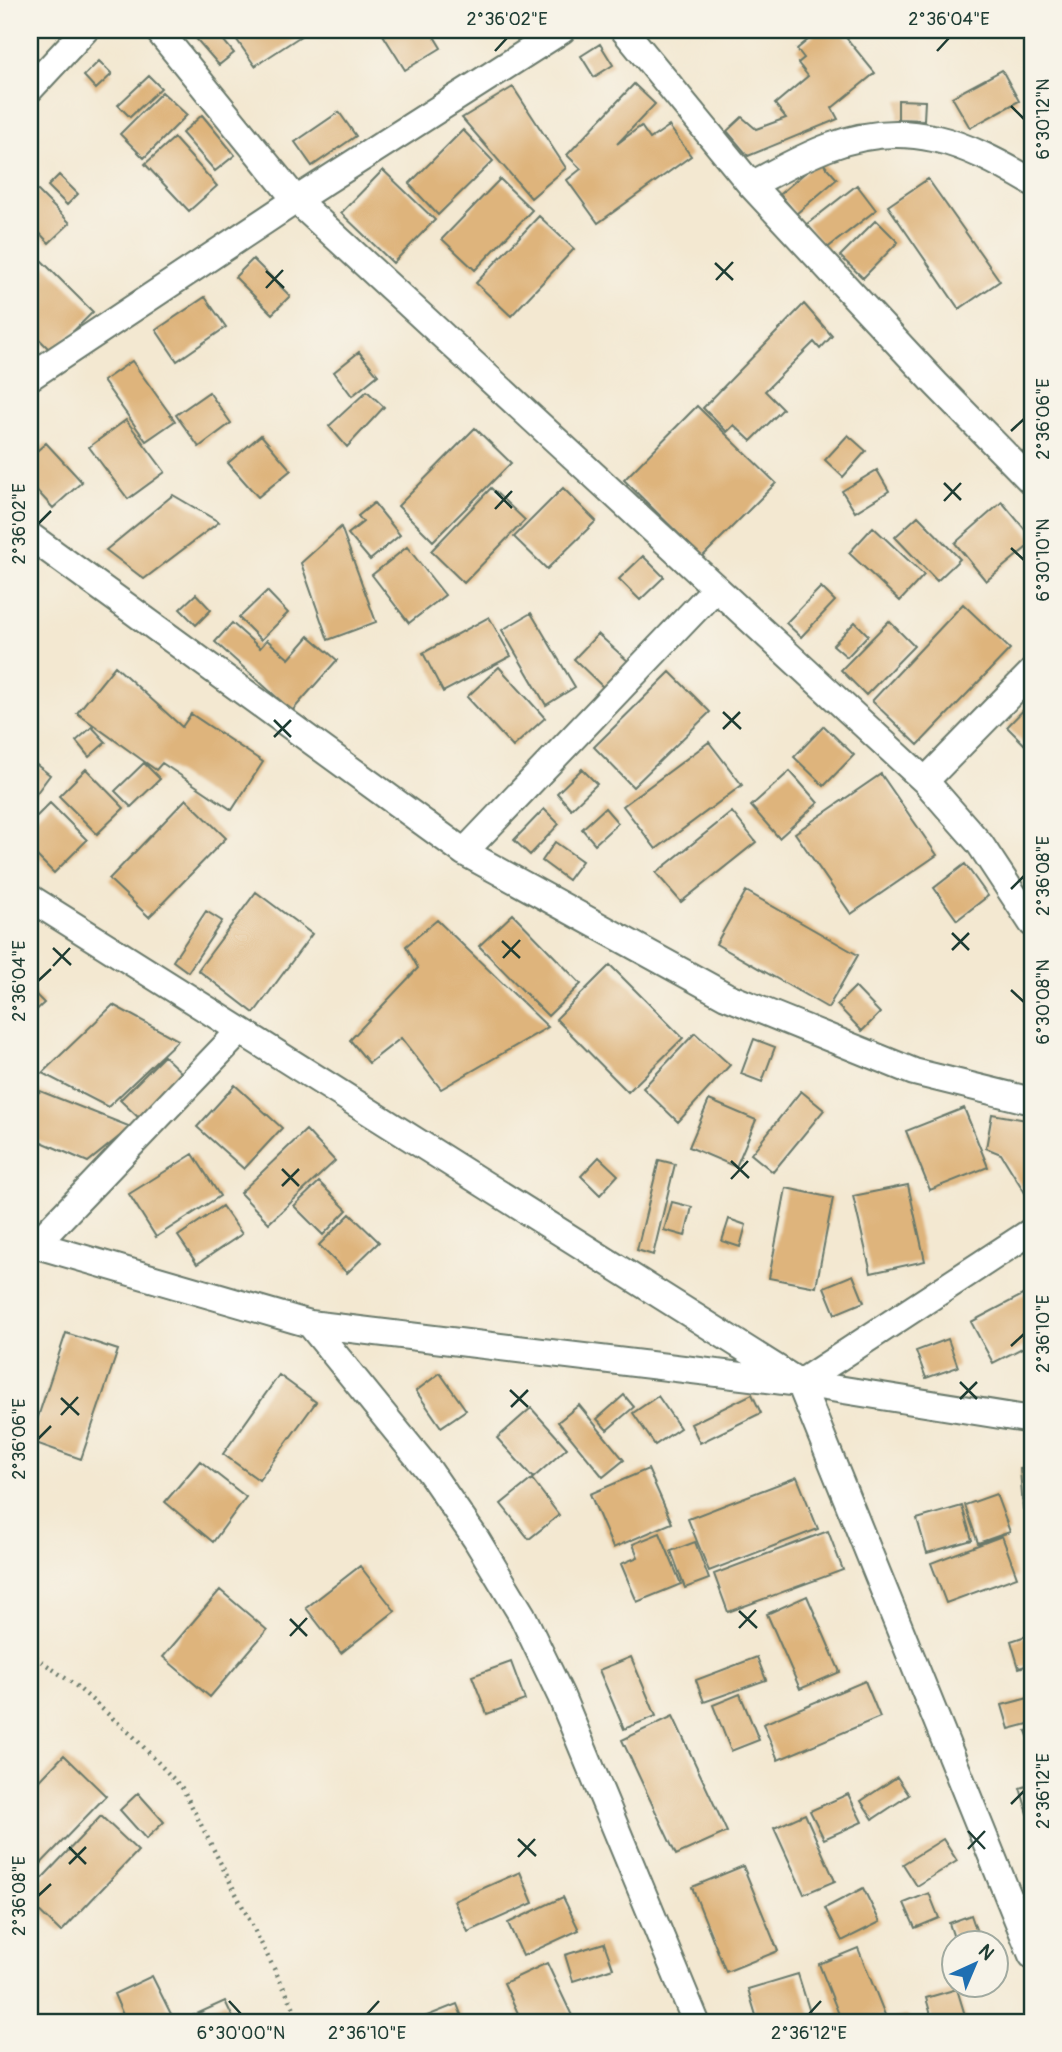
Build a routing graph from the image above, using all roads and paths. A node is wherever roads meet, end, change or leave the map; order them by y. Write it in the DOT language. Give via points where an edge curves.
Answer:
graph roads {
  1 [pos="85,30"];
  2 [pos="158,30"];
  3 [pos="562,30"];
  4 [pos="624,30"];
  5 [pos="30,89"];
  6 [pos="1032,181"];
  7 [pos="751,185"];
  8 [pos="296,200"];
  9 [pos="30,377"];
  10 [pos="1032,482"];
  11 [pos="30,536"];
  12 [pos="716,588"];
  13 [pos="1032,672"];
  14 [pos="925,781"];
  15 [pos="464,852"];
  16 [pos="30,898"];
  17 [pos="1032,923"];
  18 [pos="240,1031"];
  19 [pos="1032,1101"];
  20 [pos="1032,1231"];
  21 [pos="33,1244"];
  22 [pos="310,1324"];
  23 [pos="800,1383"];
  24 [pos="1032,1420"];
  25 [pos="30,1653"];
  26 [pos="1032,1955"];
  27 [pos="301,2022"];
  28 [pos="696,2022"];
  1 -- 5 [label="street"];
  2 -- 8 [label="street"];
  3 -- 8 [label="street"];
  4 -- 7 [label="street"];
  6 -- 7 [label="street" via="964,146 928,135 876,134 829,147"];
  7 -- 10 [label="street"];
  8 -- 9 [label="street"];
  8 -- 12 [label="street"];
  11 -- 15 [label="street"];
  12 -- 14 [label="street"];
  12 -- 15 [label="street"];
  13 -- 14 [label="street"];
  14 -- 17 [label="street" via="980,844"];
  15 -- 19 [label="street" via="726,996 914,1072"];
  16 -- 18 [label="street"];
  18 -- 21 [label="street"];
  18 -- 23 [label="street"];
  20 -- 23 [label="street"];
  21 -- 22 [label="street"];
  22 -- 23 [label="street"];
  22 -- 28 [label="street" via="430,1472 522,1615 561,1696"];
  23 -- 24 [label="street"];
  23 -- 26 [label="street"];
  25 -- 27 [label="path" via="124,1728 183,1789"];
}
